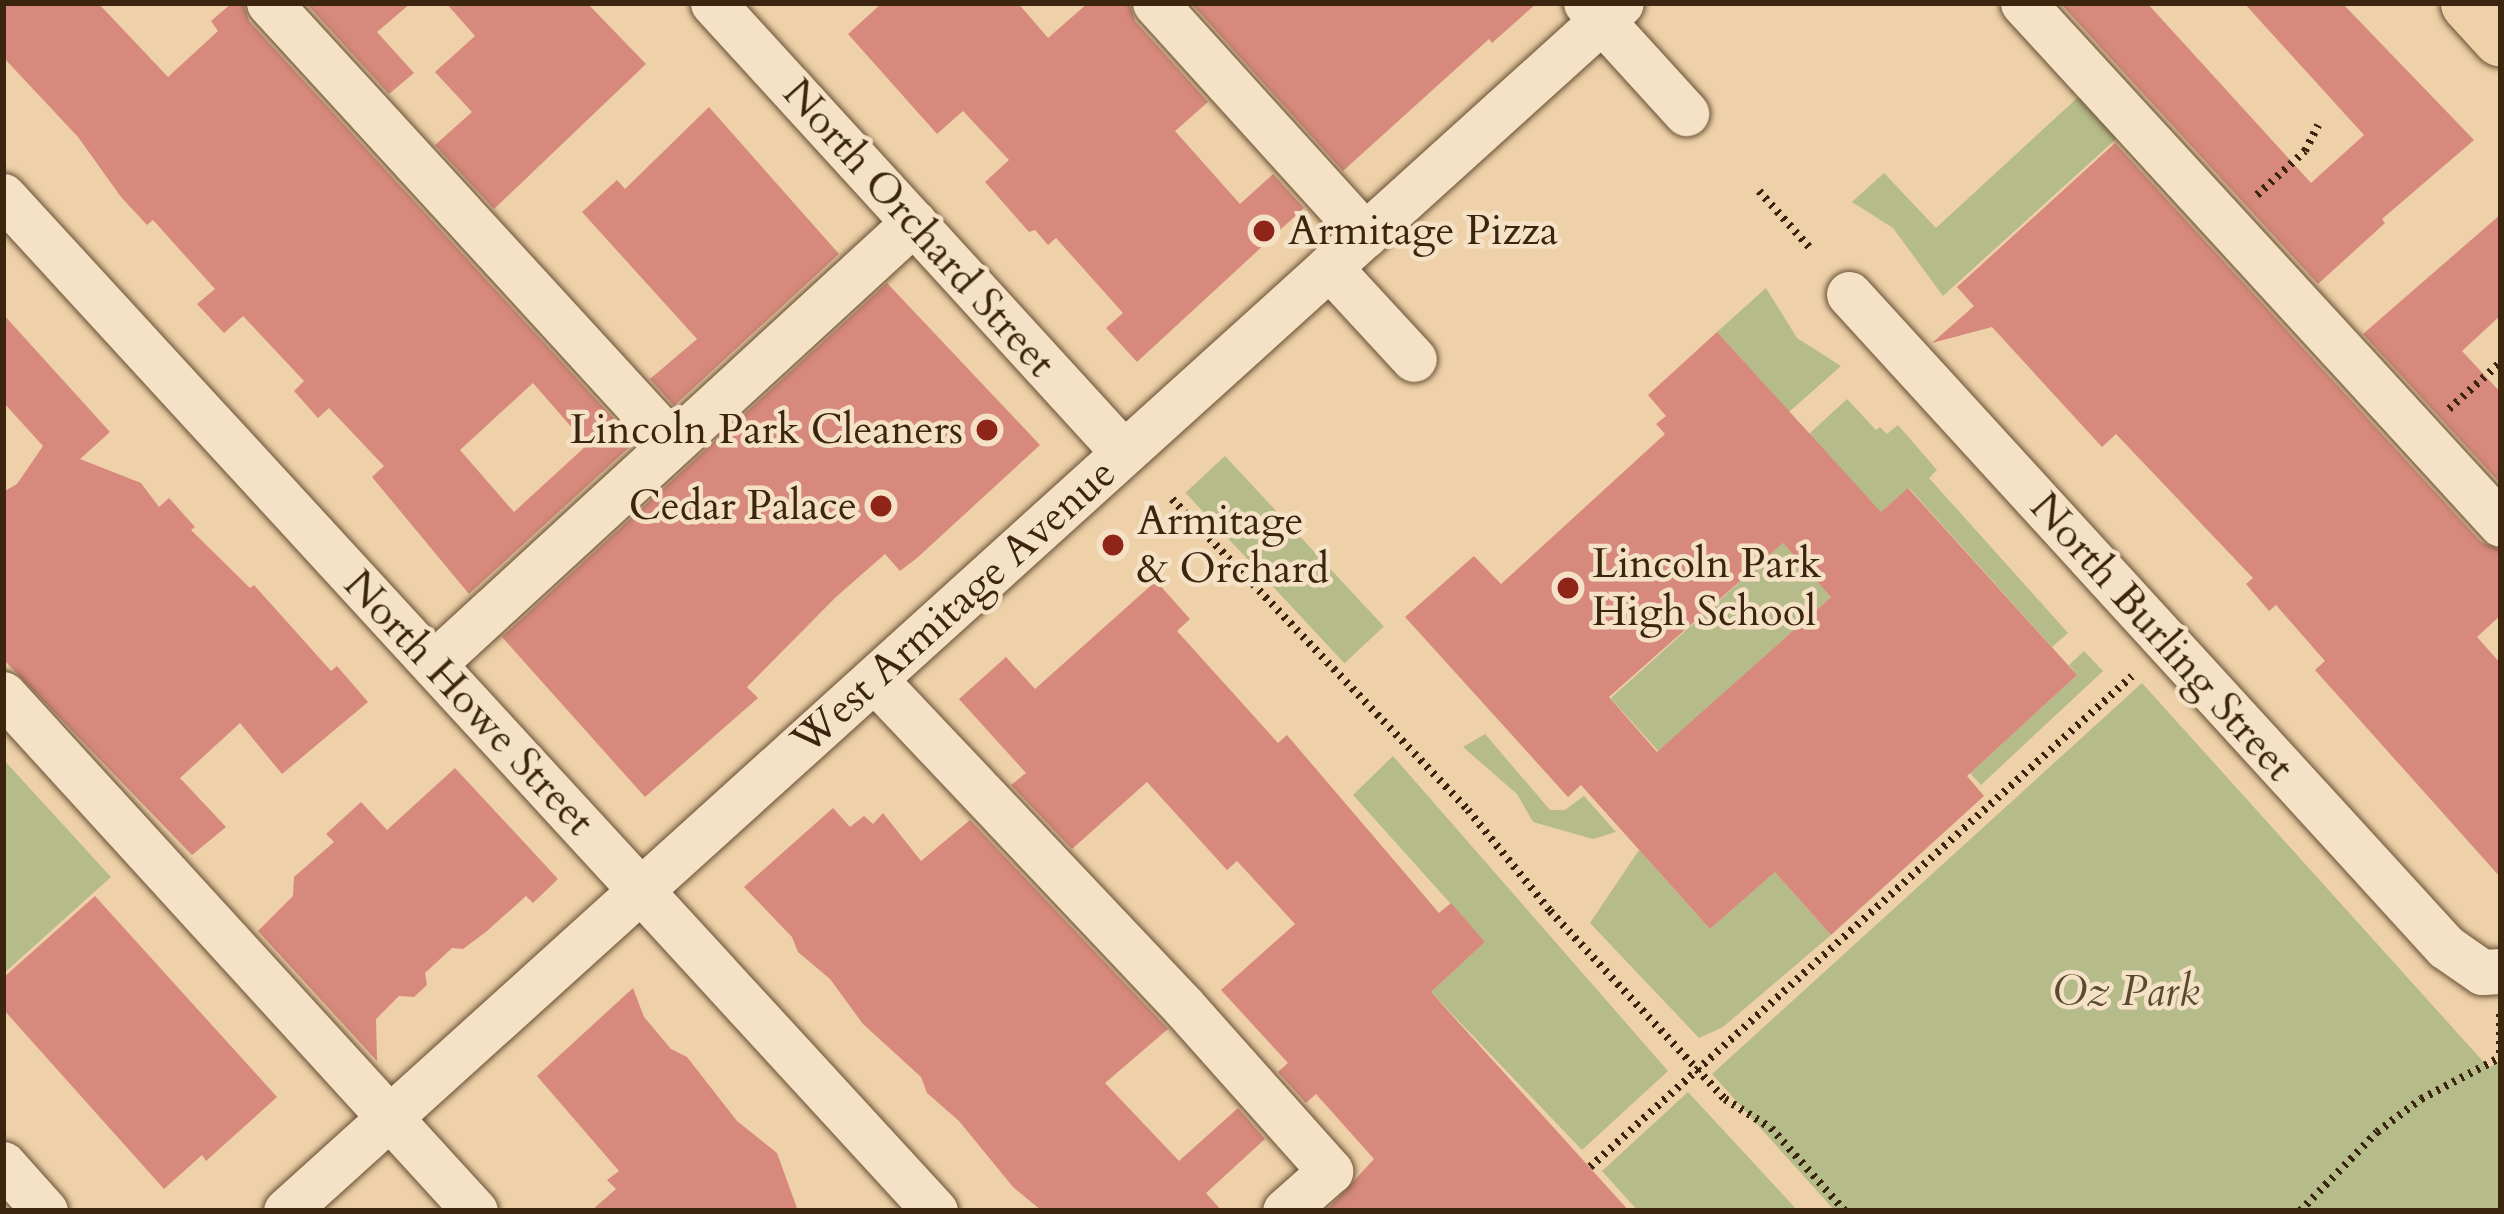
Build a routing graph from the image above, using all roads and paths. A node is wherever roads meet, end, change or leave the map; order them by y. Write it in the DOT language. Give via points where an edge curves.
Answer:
graph roads {
  1 [pos="269,3"];
  2 [pos="713,3"];
  3 [pos="1155,3"];
  4 [pos="2024,3"];
  5 [pos="2469,3"];
  6 [pos="1603,9"];
  7 [pos="2501,38"];
  8 [pos="1686,112"];
  9 [pos="2318,125"];
  10 [pos="1759,191"];
  11 [pos="3,196"];
  12 [pos="914,223"];
  13 [pos="2225,224"];
  14 [pos="1365,235"];
  15 [pos="1809,247"];
  16 [pos="1329,267"];
  17 [pos="1849,294"];
  18 [pos="1414,359"];
  19 [pos="2501,362"];
  20 [pos="2420,435"];
  21 [pos="672,442"];
  22 [pos="1124,453"];
  23 [pos="1172,499"];
  24 [pos="2501,524"];
  25 [pos="433,664"];
  26 [pos="2132,676"];
  27 [pos="874,679"];
  28 [pos="3,694"];
  29 [pos="640,890"];
  30 [pos="2492,971"];
  31 [pos="2500,1059"];
  32 [pos="1697,1070"];
  33 [pos="389,1118"];
  34 [pos="3,1165"];
  35 [pos="1590,1167"];
  36 [pos="45,1211"];
  37 [pos="286,1211"];
  38 [pos="475,1211"];
  39 [pos="935,1211"];
  40 [pos="1286,1211"];
  41 [pos="1845,1211"];
  42 [pos="2300,1211"];
  1 -- 21 [label="street"];
  2 -- 12 [label="street, North Orchard Street"];
  3 -- 14 [label="street"];
  4 -- 13 [label="street"];
  5 -- 7 [label="main road"];
  6 -- 8 [label="street"];
  6 -- 14 [label="street, West Armitage Avenue"];
  9 -- 13 [label="path" via="2305,151"];
  10 -- 15 [label="path"];
  11 -- 25 [label="street, North Howe Street"];
  12 -- 21 [label="street"];
  12 -- 22 [label="street, North Orchard Street"];
  13 -- 20 [label="street"];
  14 -- 16 [label="street, West Armitage Avenue"];
  16 -- 18 [label="street"];
  16 -- 22 [label="street, West Armitage Avenue"];
  17 -- 30 [label="street, North Burling Street" via="2446,946"];
  19 -- 20 [label="path"];
  20 -- 24 [label="street"];
  21 -- 25 [label="street"];
  22 -- 27 [label="street, West Armitage Avenue"];
  23 -- 32 [label="path" via="1468,810"];
  25 -- 29 [label="street, North Howe Street"];
  26 -- 32 [label="path"];
  27 -- 29 [label="street, West Armitage Avenue"];
  27 -- 40 [label="street" via="1330,1171"];
  28 -- 33 [label="street"];
  29 -- 33 [label="street, West Armitage Avenue"];
  29 -- 39 [label="street, North Howe Street"];
  31 -- 42 [label="path" via="2377,1132"];
  32 -- 35 [label="path"];
  32 -- 41 [label="path" via="1725,1100 1771,1128"];
  33 -- 37 [label="street, West Armitage Avenue"];
  33 -- 38 [label="street"];
  34 -- 36 [label="street"];
}
